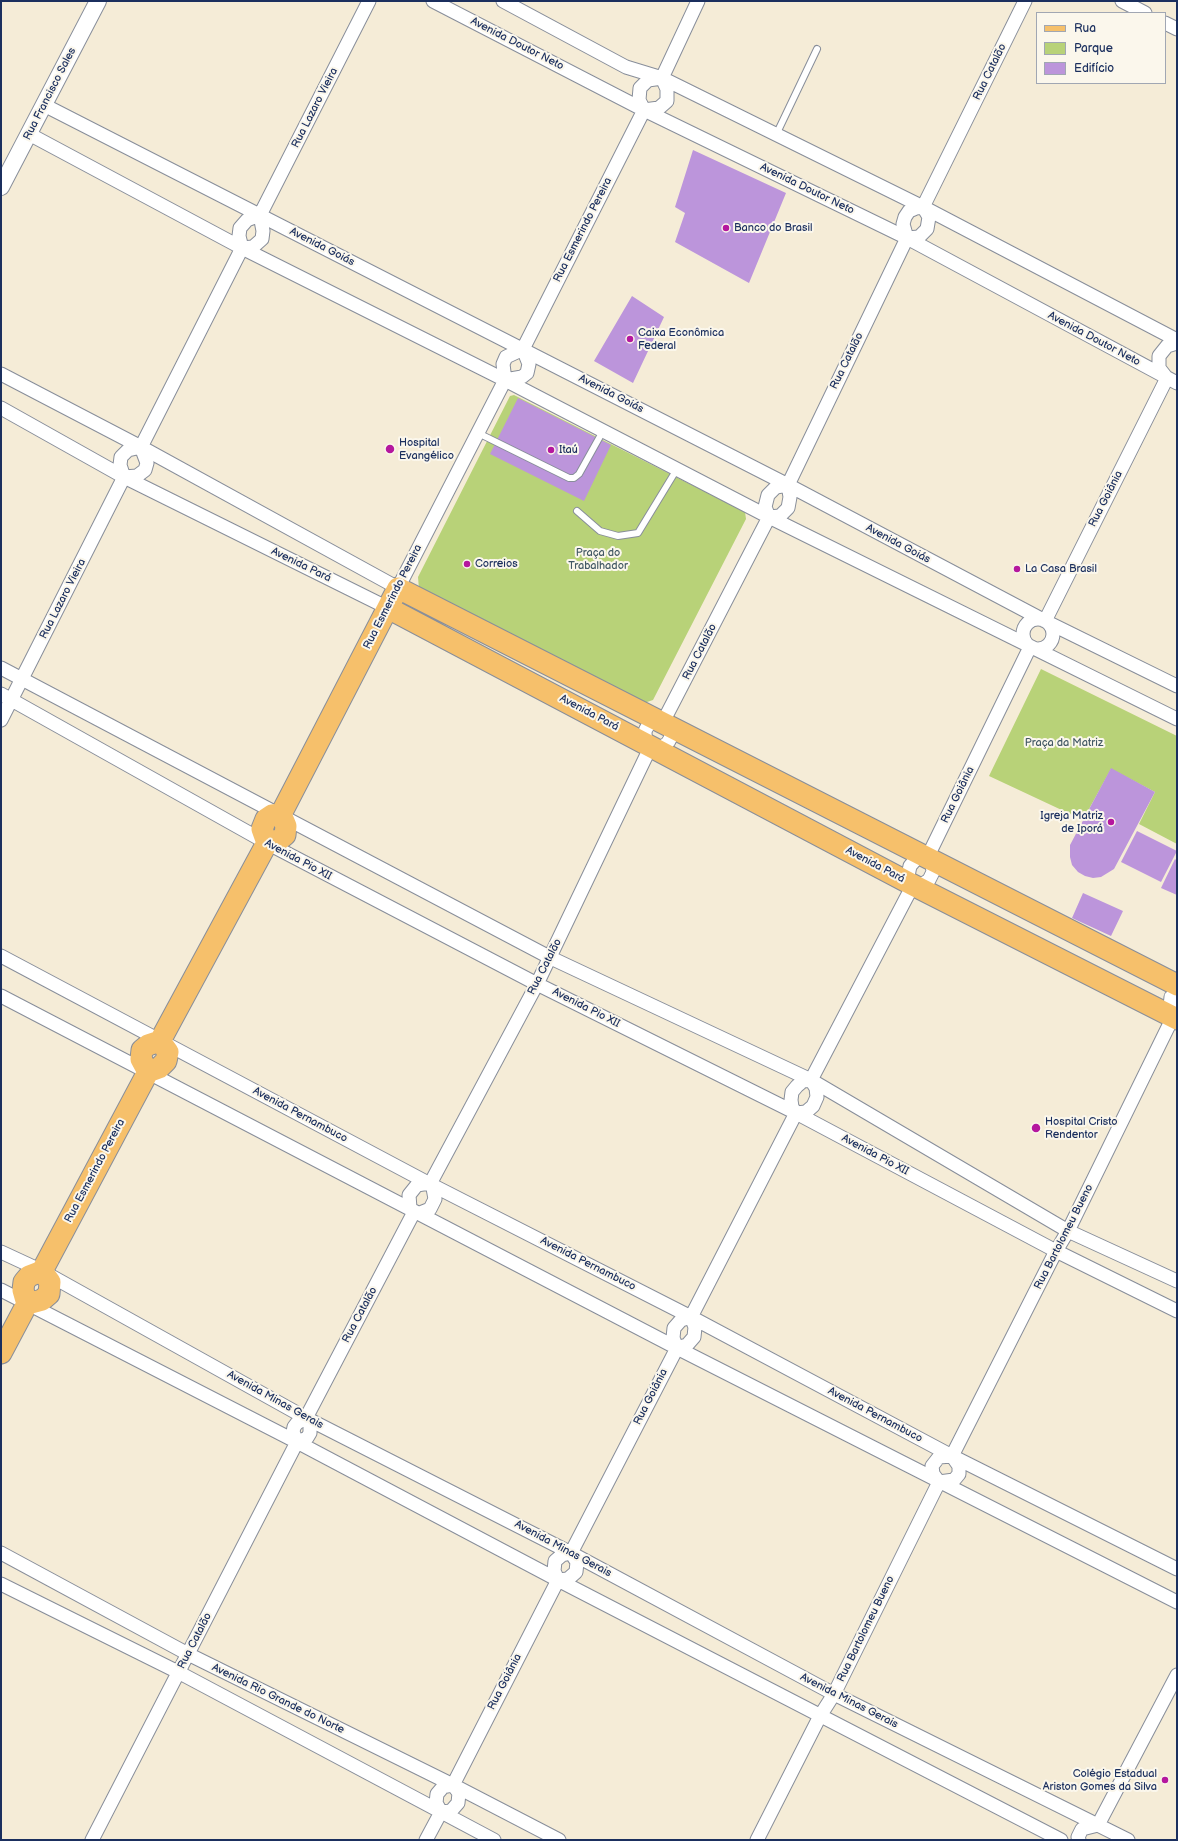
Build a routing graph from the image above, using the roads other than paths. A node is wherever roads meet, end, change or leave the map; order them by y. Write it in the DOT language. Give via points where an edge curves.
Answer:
graph roads {
  1 [pos="98,1"];
  2 [pos="369,1"];
  3 [pos="434,1"];
  4 [pos="503,1"];
  5 [pos="698,1"];
  6 [pos="1025,1"];
  7 [pos="1122,1"];
  8 [pos="1143,12"];
  9 [pos="1166,24"];
  10 [pos="1177,29"];
  11 [pos="817,49"];
  12 [pos="662,78"];
  13 [pos="44,105"];
  14 [pos="644,110"];
  15 [pos="29,134"];
  16 [pos="776,134"];
  17 [pos="1,187"];
  18 [pos="923,207"];
  19 [pos="260,215"];
  20 [pos="907,238"];
  21 [pos="242,248"];
  22 [pos="1177,340"];
  23 [pos="1177,343"];
  24 [pos="523,349"];
  25 [pos="1,374"];
  26 [pos="505,380"];
  27 [pos="1174,380"];
  28 [pos="1,408"];
  29 [pos="603,431"];
  30 [pos="478,433"];
  31 [pos="141,447"];
  32 [pos="676,469"];
  33 [pos="124,477"];
  34 [pos="788,485"];
  35 [pos="577,511"];
  36 [pos="769,517"];
  37 [pos="398,588"];
  38 [pos="388,608"];
  39 [pos="1045,621"];
  40 [pos="1030,647"];
  41 [pos="1,668"];
  42 [pos="23,679"];
  43 [pos="1177,686"];
  44 [pos="6,697"];
  45 [pos="1177,719"];
  46 [pos="1,720"];
  47 [pos="663,722"];
  48 [pos="651,746"];
  49 [pos="281,814"];
  50 [pos="267,843"];
  51 [pos="928,856"];
  52 [pos="913,885"];
  53 [pos="1,956"];
  54 [pos="551,958"];
  55 [pos="537,984"];
  56 [pos="1177,985"];
  57 [pos="1177,993"];
  58 [pos="1,996"];
  59 [pos="1176,1017"];
  60 [pos="160,1042"];
  61 [pos="148,1072"];
  62 [pos="811,1080"];
  63 [pos="796,1113"];
  64 [pos="430,1184"];
  65 [pos="414,1212"];
  66 [pos="1068,1231"];
  67 [pos="1056,1251"];
  68 [pos="1,1252"];
  69 [pos="42,1271"];
  70 [pos="1177,1281"];
  71 [pos="1,1290"];
  72 [pos="27,1304"];
  73 [pos="1177,1311"];
  74 [pos="691,1317"];
  75 [pos="677,1348"];
  76 [pos="1,1353"];
  77 [pos="306,1418"];
  78 [pos="297,1442"];
  79 [pos="952,1456"];
  80 [pos="939,1482"];
  81 [pos="1,1553"];
  82 [pos="572,1553"];
  83 [pos="1177,1569"];
  84 [pos="558,1580"];
  85 [pos="1,1584"];
  86 [pos="1177,1602"];
  87 [pos="188,1654"];
  88 [pos="178,1672"];
  89 [pos="1177,1675"];
  90 [pos="834,1694"];
  91 [pos="820,1716"];
  92 [pos="453,1785"];
  93 [pos="441,1812"];
  94 [pos="1098,1825"];
  95 [pos="92,1840"];
  96 [pos="426,1840"];
  97 [pos="494,1840"];
  98 [pos="559,1840"];
  99 [pos="757,1840"];
  100 [pos="1061,1840"];
  101 [pos="1079,1840"];
  102 [pos="1101,1840"];
  103 [pos="1128,1840"];
  1 -- 13 [label="street, Rua Francisco Sales"];
  2 -- 19 [label="street, Rua Lazaro Vieira"];
  3 -- 14 [label="street, Avenida Doutor Neto"];
  4 -- 12 [label="street" via="626,67"];
  5 -- 12 [label="street"];
  6 -- 18 [label="street, Rua Catalão"];
  7 -- 8 [label="street"];
  9 -- 10 [label="street"];
  11 -- 16 [label="lane"];
  12 -- 14 [label="street" via="648,80 640,88 639,100"];
  12 -- 14 [label="street" via="667,89 667,101 659,108"];
  12 -- 16 [label="street"];
  13 -- 15 [label="street, Rua Francisco Sales"];
  13 -- 19 [label="street, Avenida Goiás"];
  14 -- 20 [label="street, Avenida Doutor Neto"];
  14 -- 24 [label="street, Rua Esmerindo Pereira"];
  15 -- 17 [label="street, Rua Francisco Sales"];
  15 -- 21 [label="street"];
  16 -- 18 [label="street"];
  18 -- 20 [label="street" via="909,211 905,217 903,224"];
  18 -- 20 [label="street" via="929,217 927,229 919,237"];
  18 -- 22 [label="street"];
  19 -- 21 [label="street" via="247,220 240,228"];
  19 -- 21 [label="street" via="262,239 253,247"];
  19 -- 24 [label="street, Avenida Goiás"];
  20 -- 27 [label="street, Avenida Doutor Neto"];
  20 -- 34 [label="street, Rua Catalão"];
  21 -- 26 [label="street"];
  21 -- 31 [label="street"];
  23 -- 27 [label="street" via="1167,346 1159,356 1159,368"];
  24 -- 26 [label="street, Rua Esmerindo Pereira" via="506,357 503,364"];
  24 -- 26 [label="street" via="529,364 527,373 522,377"];
  24 -- 34 [label="street, Avenida Goiás"];
  25 -- 31 [label="street"];
  26 -- 29 [label="street"];
  26 -- 30 [label="street, Rua Esmerindo Pereira"];
  27 -- 39 [label="street, Rua Goiânia"];
  28 -- 33 [label="street, Avenida Pará"];
  29 -- 30 [label="lane" via="579,474 574,478 569,478"];
  29 -- 32 [label="street"];
  30 -- 37 [label="street, Rua Esmerindo Pereira"];
  31 -- 33 [label="street" via="128,450 121,457 120,465"];
  31 -- 33 [label="street" via="147,463 145,470 137,476"];
  31 -- 37 [label="street"];
  32 -- 35 [label="lane" via="638,533 618,536 600,531"];
  32 -- 36 [label="street"];
  33 -- 38 [label="street, Avenida Pará"];
  33 -- 42 [label="street, Rua Lazaro Vieira"];
  34 -- 36 [label="street, Rua Catalão" via="788,508 780,516"];
  34 -- 36 [label="street" via="776,487 768,495 765,506"];
  34 -- 39 [label="street, Avenida Goiás"];
  36 -- 40 [label="street"];
  36 -- 47 [label="street, Rua Catalão"];
  37 -- 38 [label="main road, Rua Esmerindo Pereira"];
  37 -- 47 [label="main road"];
  38 -- 48 [label="main road, Avenida Pará"];
  38 -- 49 [label="main road, Rua Esmerindo Pereira"];
  39 -- 40 [label="street" via="1035,620 1023,629 1023,640"];
  39 -- 40 [label="street" via="1052,628 1051,642 1044,649"];
  39 -- 43 [label="street, Avenida Goiás"];
  40 -- 45 [label="street"];
  40 -- 51 [label="street, Rua Goiânia"];
  41 -- 42 [label="street"];
  42 -- 44 [label="street, Rua Lazaro Vieira"];
  42 -- 49 [label="street"];
  44 -- 46 [label="street, Rua Lazaro Vieira"];
  44 -- 50 [label="street, Avenida Pio XII"];
  47 -- 48 [label="street" via="651,723 646,730 646,739"];
  47 -- 48 [label="street" via="671,732 670,740 664,747"];
  47 -- 51 [label="main road"];
  48 -- 52 [label="main road, Avenida Pará"];
  48 -- 54 [label="street, Rua Catalão"];
  49 -- 50 [label="main road" via="286,826 285,835 279,840"];
  49 -- 54 [label="street"];
  50 -- 55 [label="street, Avenida Pio XII"];
  50 -- 60 [label="main road"];
  51 -- 52 [label="street" via="917,858 910,866 908,876"];
  51 -- 52 [label="street" via="933,872 929,880"];
  51 -- 56 [label="main road"];
  52 -- 59 [label="main road, Avenida Pará"];
  52 -- 62 [label="street"];
  53 -- 60 [label="street, Avenida Pernambuco"];
  54 -- 55 [label="street, Rua Catalão"];
  54 -- 62 [label="street"];
  55 -- 63 [label="street, Avenida Pio XII"];
  55 -- 64 [label="street, Rua Catalão"];
  57 -- 59 [label="street" via="1171,997 1170,1006"];
  58 -- 61 [label="street"];
  59 -- 66 [label="street, Rua Bartolomeu Bueno"];
  60 -- 61 [label="main road" via="148,1045 142,1050 141,1059"];
  60 -- 64 [label="street, Avenida Pernambuco"];
  61 -- 65 [label="street"];
  61 -- 69 [label="main road, Rua Esmerindo Pereira"];
  62 -- 63 [label="street" via="803,1081 792,1092 792,1107"];
  62 -- 63 [label="street" via="816,1088 817,1097 813,1106 806,1112"];
  62 -- 66 [label="street"];
  63 -- 67 [label="street, Avenida Pio XII"];
  63 -- 74 [label="street"];
  64 -- 65 [label="street" via="435,1194 433,1205 425,1212"];
  64 -- 65 [label="street" via="417,1185 409,1195 410,1208"];
  64 -- 74 [label="street, Avenida Pernambuco"];
  65 -- 75 [label="street"];
  65 -- 77 [label="street, Rua Catalão"];
  66 -- 67 [label="street, Rua Bartolomeu Bueno"];
  66 -- 70 [label="street"];
  67 -- 73 [label="street, Avenida Pio XII"];
  67 -- 79 [label="street, Rua Bartolomeu Bueno"];
  68 -- 69 [label="street, Avenida Minas Gerais"];
  69 -- 72 [label="main road" via="50,1282 49,1294 42,1300"];
  69 -- 77 [label="street, Avenida Minas Gerais"];
  71 -- 72 [label="street"];
  72 -- 76 [label="main road"];
  72 -- 78 [label="street"];
  74 -- 75 [label="street" via="695,1327 694,1337 687,1345"];
  74 -- 75 [label="street" via="681,1320 674,1328 673,1338"];
  74 -- 79 [label="street, Avenida Pernambuco"];
  75 -- 80 [label="street"];
  75 -- 82 [label="street, Rua Goiânia"];
  77 -- 78 [label="street, Rua Catalão" via="294,1427"];
  77 -- 82 [label="street, Avenida Minas Gerais"];
  78 -- 84 [label="street"];
  78 -- 87 [label="street, Rua Catalão"];
  79 -- 80 [label="street" via="939,1457 932,1466 933,1474"];
  79 -- 80 [label="street" via="959,1466 959,1474 954,1480"];
  79 -- 83 [label="street, Avenida Pernambuco"];
  80 -- 86 [label="street"];
  80 -- 90 [label="street, Rua Bartolomeu Bueno"];
  81 -- 87 [label="street, Avenida Rio Grande do Norte"];
  82 -- 84 [label="street" via="562,1555 555,1561 554,1571"];
  82 -- 84 [label="street" via="577,1562 576,1572 568,1580"];
  82 -- 90 [label="street, Avenida Minas Gerais"];
  84 -- 91 [label="street"];
  84 -- 92 [label="street, Rua Goiânia"];
  85 -- 88 [label="street, Avenida Rio Grande do Norte"];
  87 -- 88 [label="street, Rua Catalão"];
  87 -- 92 [label="street, Avenida Rio Grande do Norte"];
  88 -- 93 [label="street, Avenida Rio Grande do Norte"];
  88 -- 95 [label="street, Rua Catalão"];
  89 -- 94 [label="street"];
  90 -- 91 [label="street, Rua Bartolomeu Bueno"];
  90 -- 94 [label="street, Avenida Minas Gerais"];
  91 -- 99 [label="street, Rua Bartolomeu Bueno"];
  91 -- 100 [label="street"];
  92 -- 93 [label="street" via="443,1787 437,1794 436,1804"];
  92 -- 93 [label="street" via="458,1793 458,1803 451,1811"];
  92 -- 98 [label="street, Avenida Rio Grande do Norte"];
  93 -- 96 [label="street"];
  93 -- 97 [label="street, Avenida Rio Grande do Norte"];
  94 -- 101 [label="street" via="1082,1829"];
  94 -- 102 [label="street" via="1102,1834"];
  94 -- 103 [label="street, Avenida Minas Gerais"];
}
